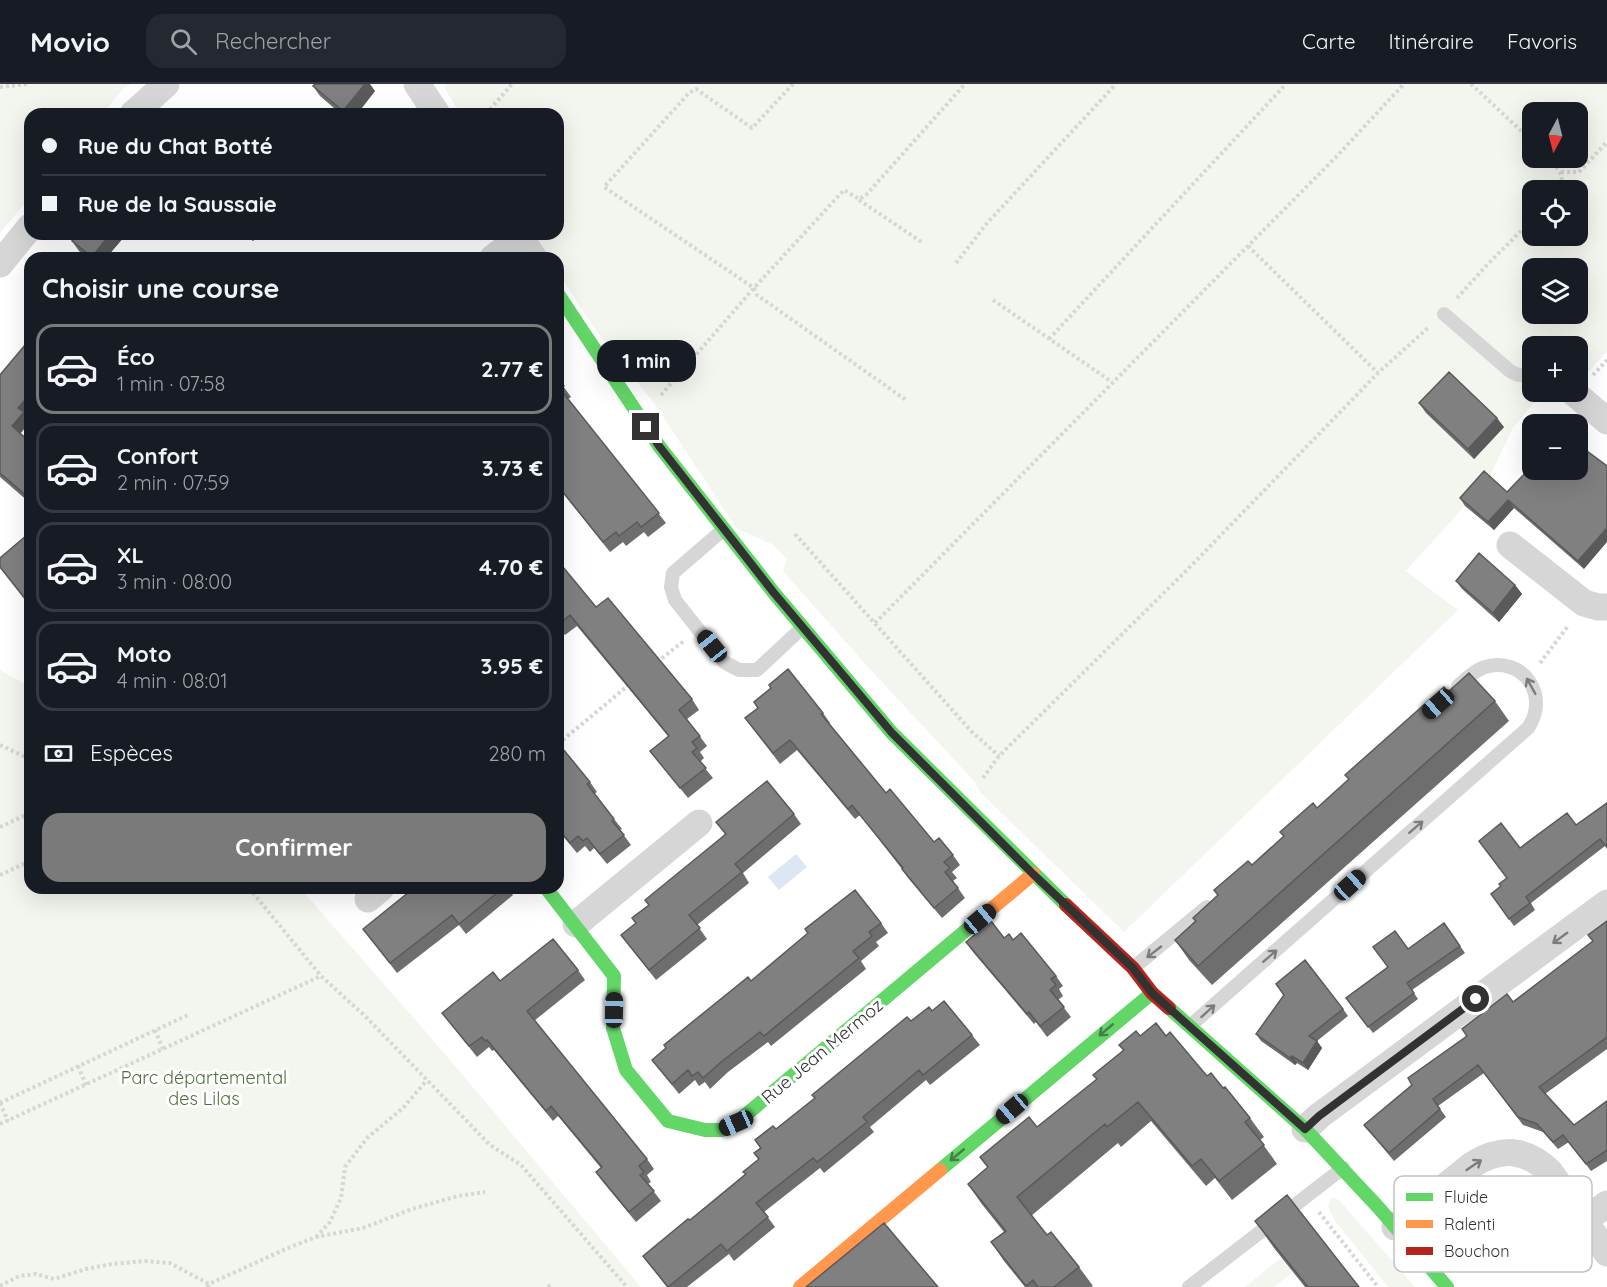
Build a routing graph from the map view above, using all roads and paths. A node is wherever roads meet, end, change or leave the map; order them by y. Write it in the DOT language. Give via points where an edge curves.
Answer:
graph roads {
  1 [pos="28,84"];
  2 [pos="166,84"];
  3 [pos="417,84"];
  4 [pos="512,84"];
  5 [pos="792,84"];
  6 [pos="965,84"];
  7 [pos="1116,84"];
  8 [pos="1286,84"];
  9 [pos="1404,84"];
  10 [pos="1471,84"];
  11 [pos="0,87"];
  12 [pos="140,108"];
  13 [pos="433,108"];
  14 [pos="491,108"];
  15 [pos="1522,132"];
  16 [pos="1607,142"];
  17 [pos="1557,168"];
  18 [pos="1561,172"];
  19 [pos="1562,180"];
  20 [pos="859,199"];
  21 [pos="1522,230"];
  22 [pos="24,234"];
  23 [pos="524,243"];
  24 [pos="923,243"];
  25 [pos="1248,246"];
  26 [pos="505,252"];
  27 [pos="956,263"];
  28 [pos="0,264"];
  29 [pos="754,288"];
  30 [pos="993,300"];
  31 [pos="564,303"];
  32 [pos="1444,314"];
  33 [pos="1048,339"];
  34 [pos="1378,373"];
  35 [pos="1522,375"];
  36 [pos="1112,382"];
  37 [pos="660,395"];
  38 [pos="906,400"];
  39 [pos="1585,402"];
  40 [pos="1607,421"];
  41 [pos="724,529"];
  42 [pos="795,534"];
  43 [pos="1510,545"];
  44 [pos="1596,605"];
  45 [pos="875,623"];
  46 [pos="803,627"];
  47 [pos="699,630"];
  48 [pos="655,664"];
  49 [pos="637,678"];
  50 [pos="1528,679"];
  51 [pos="1447,696"];
  52 [pos="564,739"];
  53 [pos="0,745"];
  54 [pos="24,756"];
  55 [pos="999,756"];
  56 [pos="981,780"];
  57 [pos="24,816"];
  58 [pos="699,823"];
  59 [pos="0,827"];
  60 [pos="24,864"];
  61 [pos="1033,874"];
  62 [pos="0,875"];
  63 [pos="254,894"];
  64 [pos="551,894"];
  65 [pos="1219,896"];
  66 [pos="1607,903"];
  67 [pos="576,924"];
  68 [pos="1133,968"];
  69 [pos="321,976"];
  70 [pos="1152,993"];
  71 [pos="190,1014"];
  72 [pos="1190,1026"];
  73 [pos="155,1030"];
  74 [pos="163,1049"];
  75 [pos="77,1066"];
  76 [pos="427,1080"];
  77 [pos="86,1085"];
  78 [pos="0,1103"];
  79 [pos="8,1121"];
  80 [pos="0,1124"];
  81 [pos="1305,1129"];
  82 [pos="1343,1168"];
  83 [pos="1458,1176"];
  84 [pos="1553,1176"];
  85 [pos="486,1192"];
  86 [pos="1307,1197"];
  87 [pos="1607,1204"];
  88 [pos="1592,1215"];
  89 [pos="1394,1226"];
  90 [pos="1592,1230"];
  91 [pos="316,1237"];
  92 [pos="1607,1253"];
  93 [pos="1434,1272"];
  94 [pos="0,1286"];
  95 [pos="208,1286"];
  96 [pos="627,1287"];
  97 [pos="800,1287"];
  98 [pos="1189,1287"];
  99 [pos="1378,1287"];
  100 [pos="1447,1287"];
  1 -- 11 [label="path"];
  2 -- 12 [label="street"];
  3 -- 13 [label="street"];
  4 -- 14 [label="path"];
  5 -- 29 [label="path" via="753,128 696,89 604,187"];
  6 -- 20 [label="path"];
  7 -- 27 [label="path" via="988,222"];
  8 -- 33 [label="path"];
  9 -- 25 [label="path"];
  10 -- 15 [label="path"];
  16 -- 18 [label="path" via="1580,171"];
  17 -- 18 [label="path"];
  18 -- 19 [label="path"];
  20 -- 24 [label="path"];
  20 -- 29 [label="path" via="844,190"];
  21 -- 32 [label="path"];
  22 -- 28 [label="street"];
  23 -- 26 [label="street"];
  25 -- 34 [label="path"];
  25 -- 36 [label="path"];
  29 -- 37 [label="path"];
  29 -- 38 [label="path" via="757,295"];
  30 -- 33 [label="path"];
  31 -- 41 [label="street" via="659,446"];
  32 -- 34 [label="path"];
  32 -- 35 [label="lane" via="1510,371"];
  33 -- 36 [label="path"];
  34 -- 55 [label="path"];
  36 -- 45 [label="path"];
  39 -- 40 [label="street"];
  41 -- 46 [label="street"];
  41 -- 47 [label="lane" via="673,573 671,587 675,600"];
  42 -- 45 [label="path"];
  43 -- 44 [label="street"];
  44 -- 50 [label="path"];
  45 -- 55 [label="path" via="971,731"];
  46 -- 47 [label="lane" via="757,670 739,670 724,662"];
  46 -- 61 [label="street" via="892,733"];
  47 -- 48 [label="path"];
  49 -- 52 [label="path"];
  50 -- 51 [label="lane" via="1515,669 1486,667"];
  72 -- 50 [label="lane, one-way" via="1528,728 1537,698"];
  53 -- 54 [label="path"];
  55 -- 56 [label="path"];
  57 -- 59 [label="path"];
  58 -- 67 [label="street"];
  60 -- 62 [label="path"];
  61 -- 67 [label="street, Rue Jean Mermoz" via="736,1123 722,1130 668,1121 626,1070 613,1028 614,976"];
  61 -- 68 [label="street"];
  63 -- 69 [label="path"];
  64 -- 67 [label="street, Rue Jean Mermoz"];
  65 -- 68 [label="lane, one-way"];
  66 -- 81 [label="street, one-way"];
  68 -- 70 [label="street"];
  69 -- 74 [label="path"];
  69 -- 76 [label="path"];
  70 -- 72 [label="street"];
  70 -- 97 [label="street, one-way"];
  71 -- 73 [label="path"];
  72 -- 81 [label="street"];
  73 -- 74 [label="path"];
  73 -- 75 [label="path"];
  74 -- 77 [label="path"];
  75 -- 77 [label="path"];
  75 -- 78 [label="path"];
  76 -- 91 [label="path" via="403,1108 367,1138 345,1167 341,1198 330,1222"];
  76 -- 96 [label="path" via="490,1145 521,1165"];
  77 -- 79 [label="path"];
  78 -- 79 [label="path"];
  79 -- 80 [label="path"];
  81 -- 82 [label="street"];
  82 -- 86 [label="lane"];
  82 -- 89 [label="street"];
  83 -- 84 [label="street, one-way" via="1485,1157 1500,1153 1518,1153 1540,1163"];
  85 -- 91 [label="path" via="412,1209 363,1228"];
  86 -- 98 [label="lane"];
  86 -- 99 [label="path"];
  87 -- 88 [label="street"];
  90 -- 92 [label="street"];
  91 -- 95 [label="path"];
  93 -- 100 [label="street"];
  94 -- 95 [label="path" via="19,1276 36,1274 54,1279 86,1269 146,1261 170,1263"];
}
